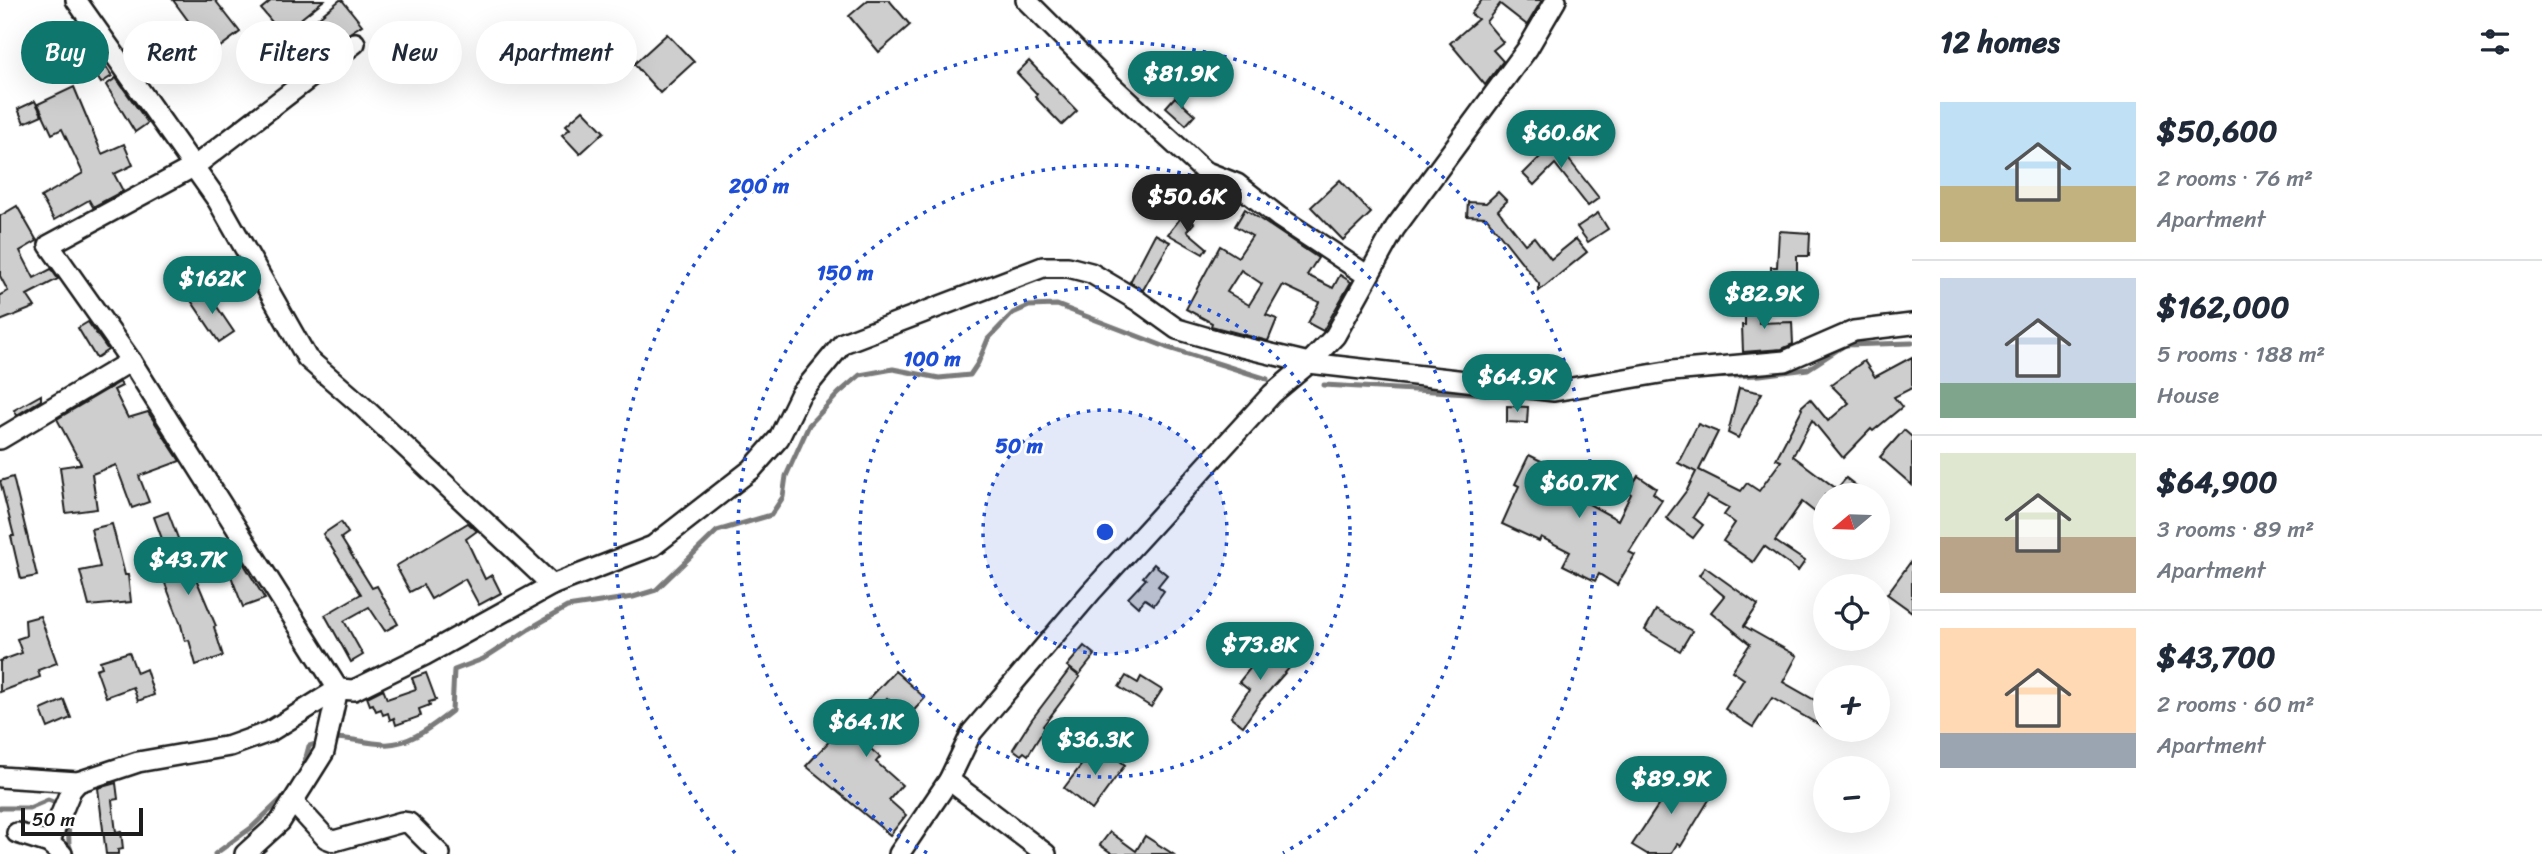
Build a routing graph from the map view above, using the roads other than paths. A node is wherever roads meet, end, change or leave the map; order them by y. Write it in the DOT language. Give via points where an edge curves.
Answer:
graph roads {
  1 [pos="76,0"];
  2 [pos="1026,0"];
  3 [pos="1556,0"];
  4 [pos="355,43"];
  5 [pos="195,166"];
  6 [pos="1368,276"];
  7 [pos="1912,324"];
  8 [pos="131,361"];
  9 [pos="1309,363"];
  10 [pos="0,439"];
  11 [pos="552,585"];
  12 [pos="337,697"];
  13 [pos="0,777"];
  14 [pos="948,780"];
  15 [pos="74,786"];
  16 [pos="294,803"];
  17 [pos="17,833"];
  18 [pos="55,849"];
  19 [pos="248,853"];
  20 [pos="440,854"];
  21 [pos="899,854"];
  22 [pos="1046,854"];
  1 -- 5 [label="street"];
  2 -- 6 [label="street" via="1204,171 1237,184"];
  3 -- 6 [label="street" via="1528,48 1395,228"];
  4 -- 5 [label="street"];
  5 -- 8 [label="street" via="48,245"];
  5 -- 11 [label="street" via="307,358"];
  6 -- 9 [label="street" via="1335,336"];
  7 -- 9 [label="street" via="1854,331 1786,361 1672,371 1554,391"];
  8 -- 10 [label="street"];
  8 -- 12 [label="street"];
  9 -- 11 [label="street" via="1177,329 1090,273 1043,267 843,343 800,395 779,438 752,469 653,546"];
  9 -- 14 [label="street" via="1272,394 1091,592 972,732"];
  11 -- 12 [label="street"];
  12 -- 15 [label="street" via="269,732 230,746 138,762"];
  12 -- 16 [label="street" via="324,752"];
  13 -- 15 [label="street"];
  14 -- 21 [label="street"];
  14 -- 22 [label="street"];
  15 -- 18 [label="street" via="60,817"];
  16 -- 19 [label="street"];
  16 -- 20 [label="street" via="334,841 402,822 409,823"];
  17 -- 18 [label="street"];
}
